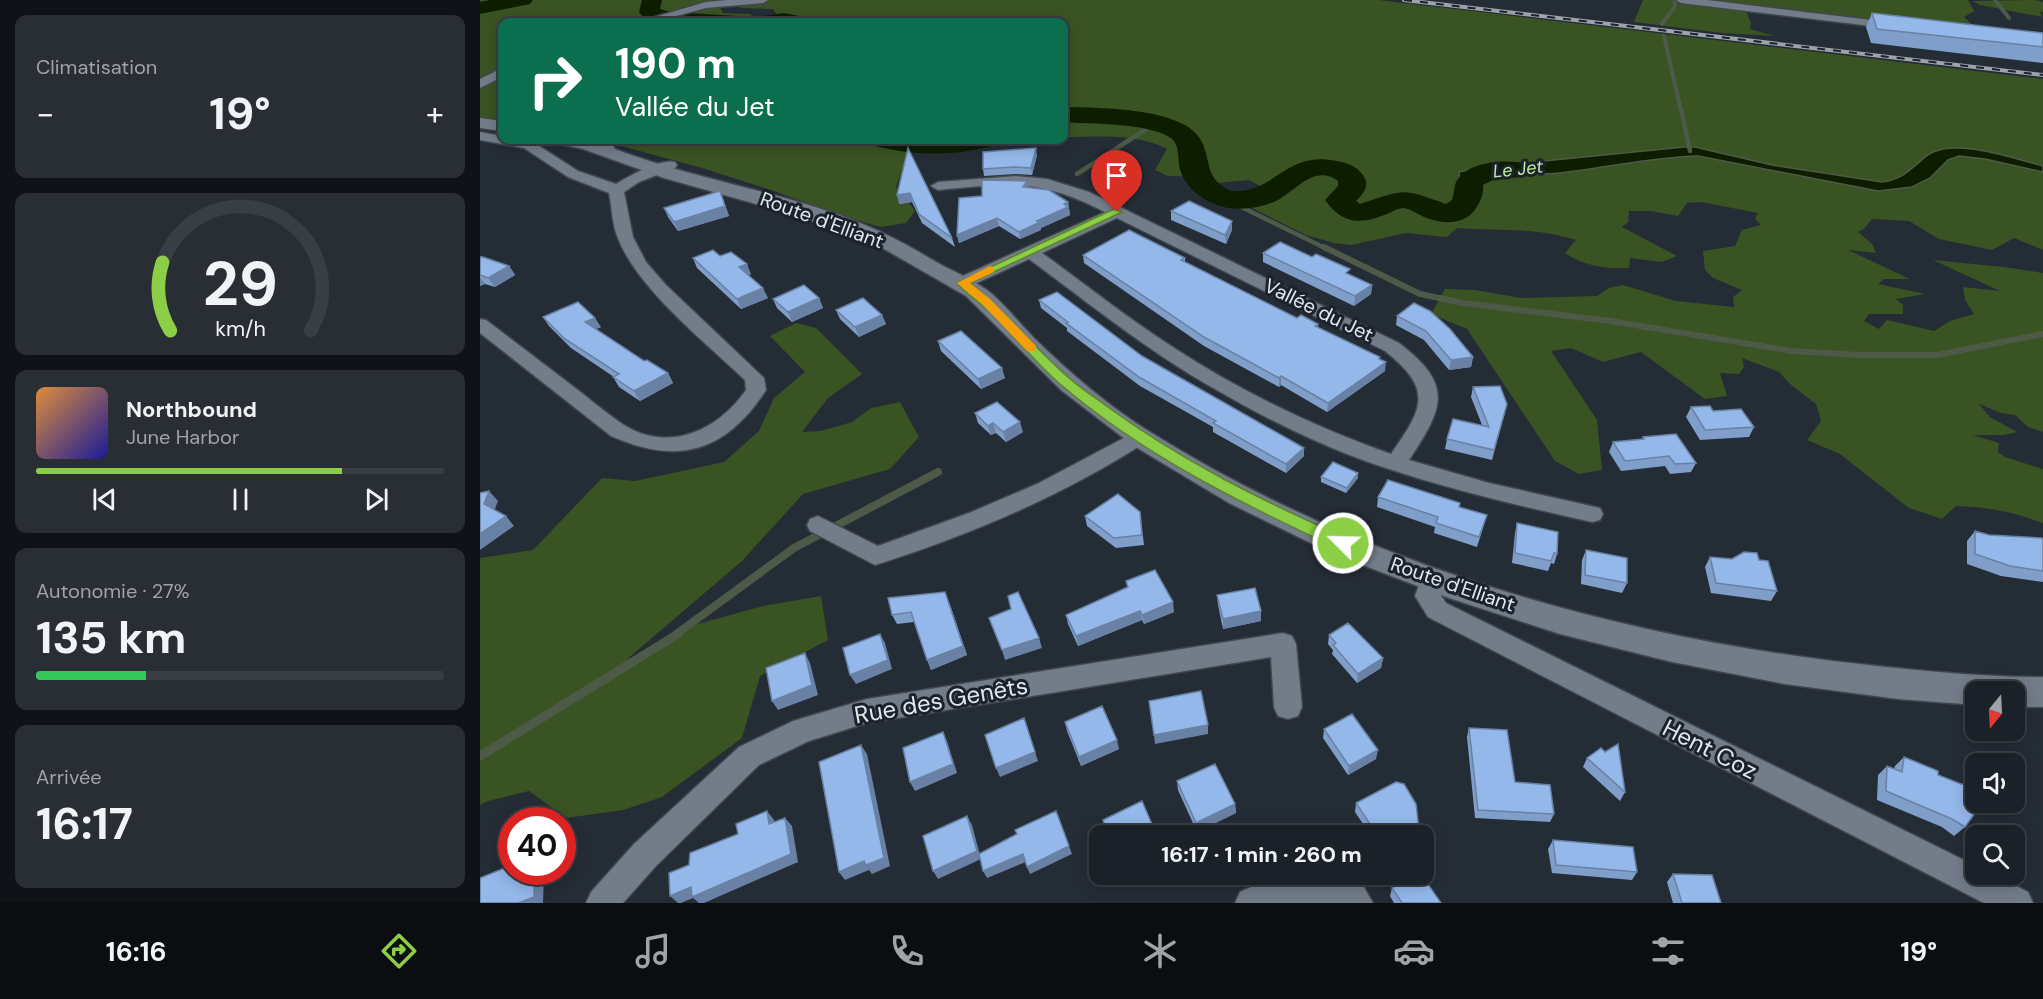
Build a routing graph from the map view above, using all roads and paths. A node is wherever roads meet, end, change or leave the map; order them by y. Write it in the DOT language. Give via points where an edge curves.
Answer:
graph roads {
  1 [pos="763,0"];
  2 [pos="1681,0"];
  3 [pos="658,18"];
  4 [pos="1910,28"];
  5 [pos="498,74"];
  6 [pos="480,84"];
  7 [pos="480,123"];
  8 [pos="498,125"];
  9 [pos="480,136"];
  10 [pos="498,140"];
  11 [pos="518,144"];
  12 [pos="582,144"];
  13 [pos="655,165"];
  14 [pos="938,186"];
  15 [pos="614,189"];
  16 [pos="1117,212"];
  17 [pos="1029,251"];
  18 [pos="962,283"];
  19 [pos="480,324"];
  20 [pos="1139,437"];
  21 [pos="1396,464"];
  22 [pos="1592,513"];
  23 [pos="818,525"];
  24 [pos="1432,578"];
  25 [pos="1965,688"];
  26 [pos="2025,692"];
  27 [pos="2043,692"];
  28 [pos="1288,706"];
  29 [pos="602,903"];
  30 [pos="1251,903"];
  31 [pos="1356,903"];
  32 [pos="2017,903"];
  1 -- 3 [label="street" via="712,4"];
  2 -- 4 [label="street"];
  5 -- 6 [label="street"];
  7 -- 8 [label="street"];
  9 -- 10 [label="street"];
  11 -- 15 [label="street" via="573,174"];
  12 -- 13 [label="street, Route d'Elliant"];
  13 -- 15 [label="street"];
  13 -- 18 [label="street, Route d'Elliant" via="869,234"];
  14 -- 16 [label="street, Vallée du Jet" via="1002,180 1041,182 1073,190"];
  15 -- 19 [label="street" via="624,237 639,264 753,378 756,390 738,416 721,429 683,444 637,441 618,431"];
  16 -- 17 [label="street"];
  16 -- 21 [label="street, Vallée du Jet" via="1385,342 1413,363 1427,386 1430,406"];
  17 -- 18 [label="street"];
  17 -- 21 [label="street" via="1189,366 1302,426"];
  18 -- 20 [label="street, Route d'Elliant" via="986,301 1064,381"];
  20 -- 23 [label="street" via="1100,462 1038,492 875,556"];
  20 -- 24 [label="street, Route d'Elliant" via="1255,503"];
  21 -- 22 [label="street" via="1480,489"];
  24 -- 25 [label="street, Route d'Elliant" via="1558,619 1739,661"];
  24 -- 32 [label="street, Hent Coz" via="1427,596 1437,610"];
  26 -- 27 [label="street"];
  28 -- 29 [label="street, Rue des Genêts" via="1283,644 867,711 803,730 749,756 645,855"];
  30 -- 31 [label="street" via="1351,895"];
}
